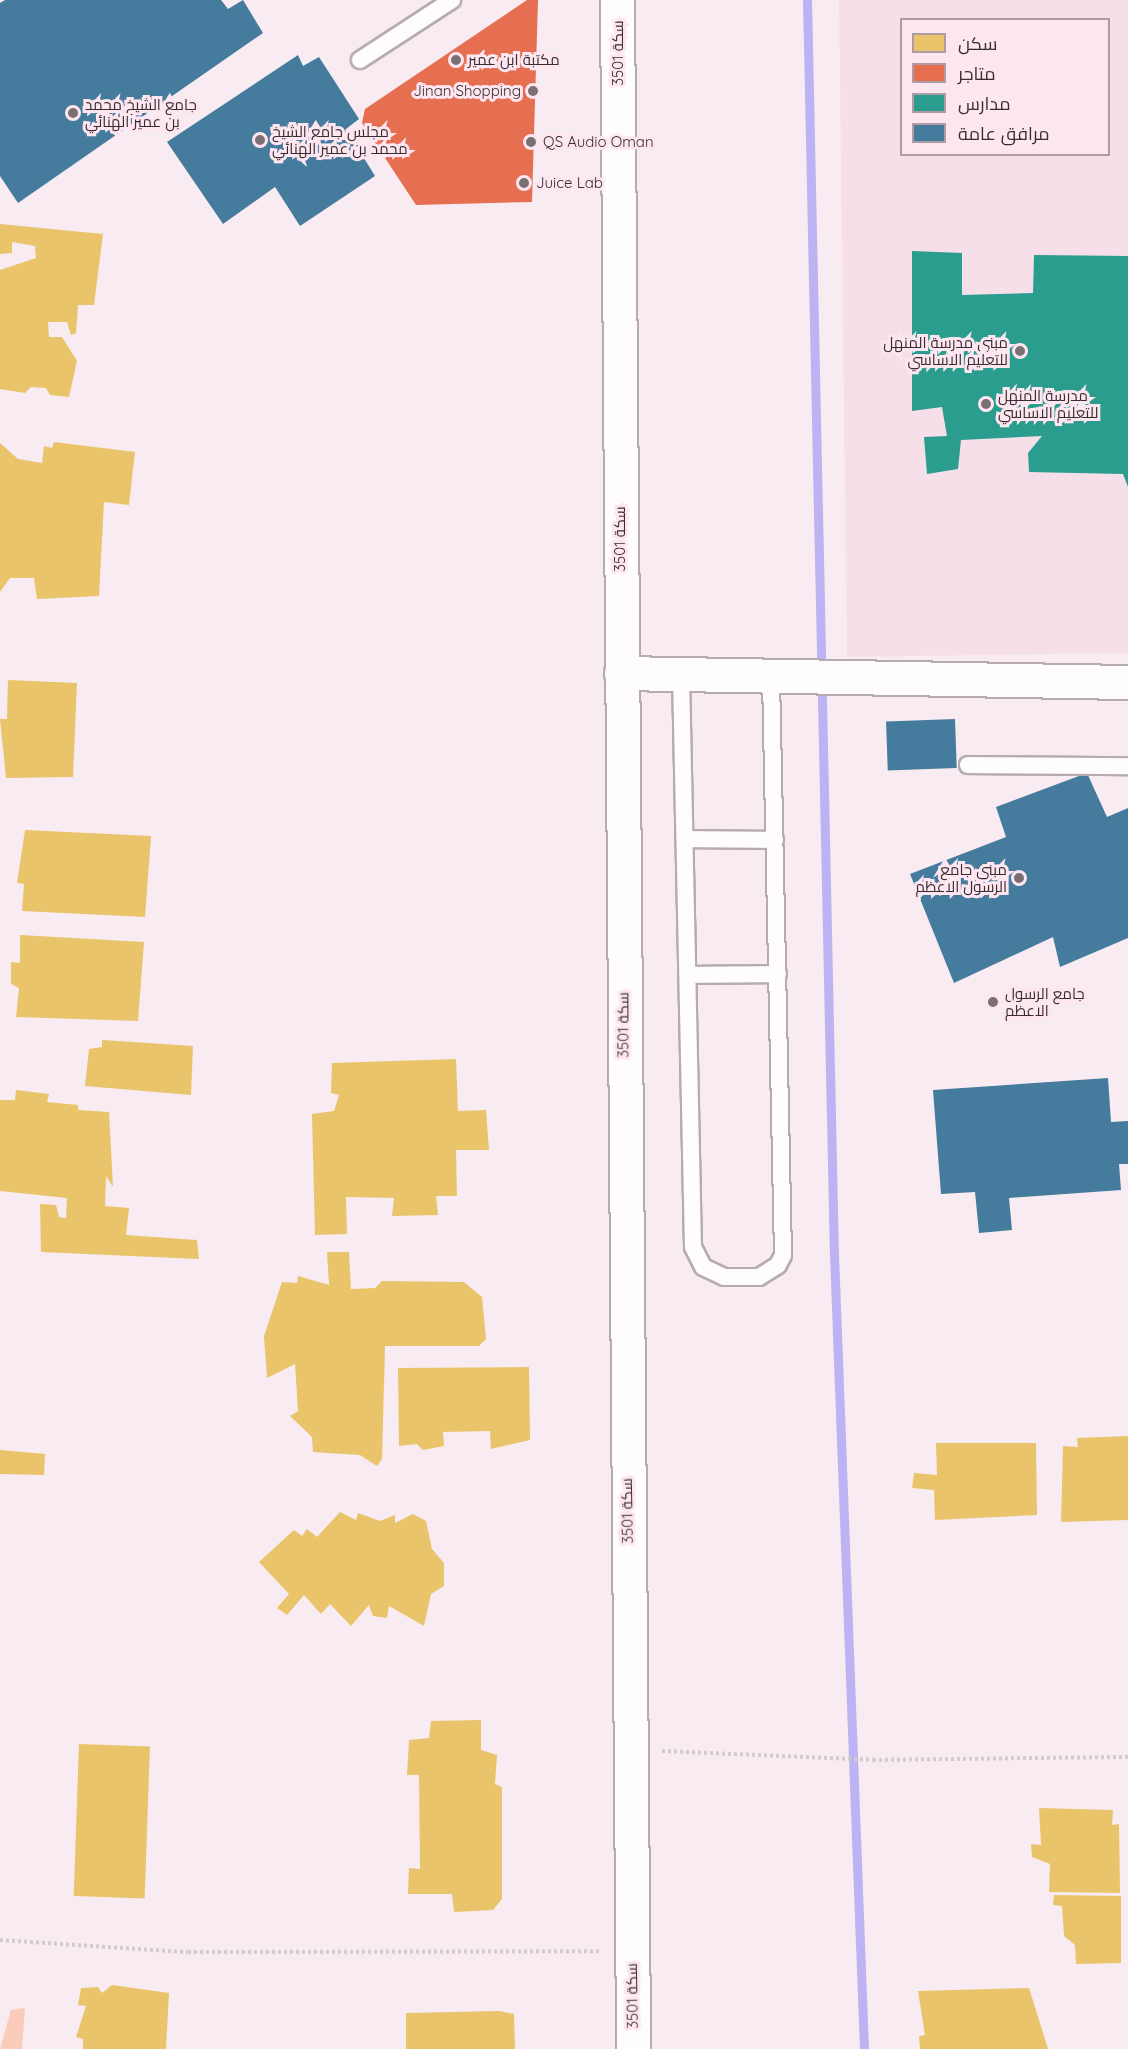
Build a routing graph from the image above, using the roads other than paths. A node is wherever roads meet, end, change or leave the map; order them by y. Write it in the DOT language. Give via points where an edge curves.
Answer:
graph roads {
  1 [pos="452,0"];
  2 [pos="617,0"];
  3 [pos="360,60"];
  4 [pos="621,674"];
  5 [pos="681,675"];
  6 [pos="771,676"];
  7 [pos="1128,682"];
  8 [pos="968,765"];
  9 [pos="1128,766"];
  10 [pos="685,839"];
  11 [pos="775,840"];
  12 [pos="778,974"];
  13 [pos="688,975"];
  14 [pos="633,2049"];
  1 -- 3 [label="lane"];
  2 -- 4 [label="street, سكة 3501"];
  4 -- 5 [label="street"];
  4 -- 14 [label="street, سكة 3501"];
  5 -- 6 [label="street"];
  5 -- 10 [label="lane"];
  6 -- 7 [label="street"];
  6 -- 11 [label="lane"];
  8 -- 9 [label="lane"];
  10 -- 11 [label="lane"];
  10 -- 13 [label="lane"];
  11 -- 12 [label="lane"];
  12 -- 13 [label="lane"];
  12 -- 13 [label="lane" via="783,1255 770,1273 759,1277 713,1274 693,1247"];
}
